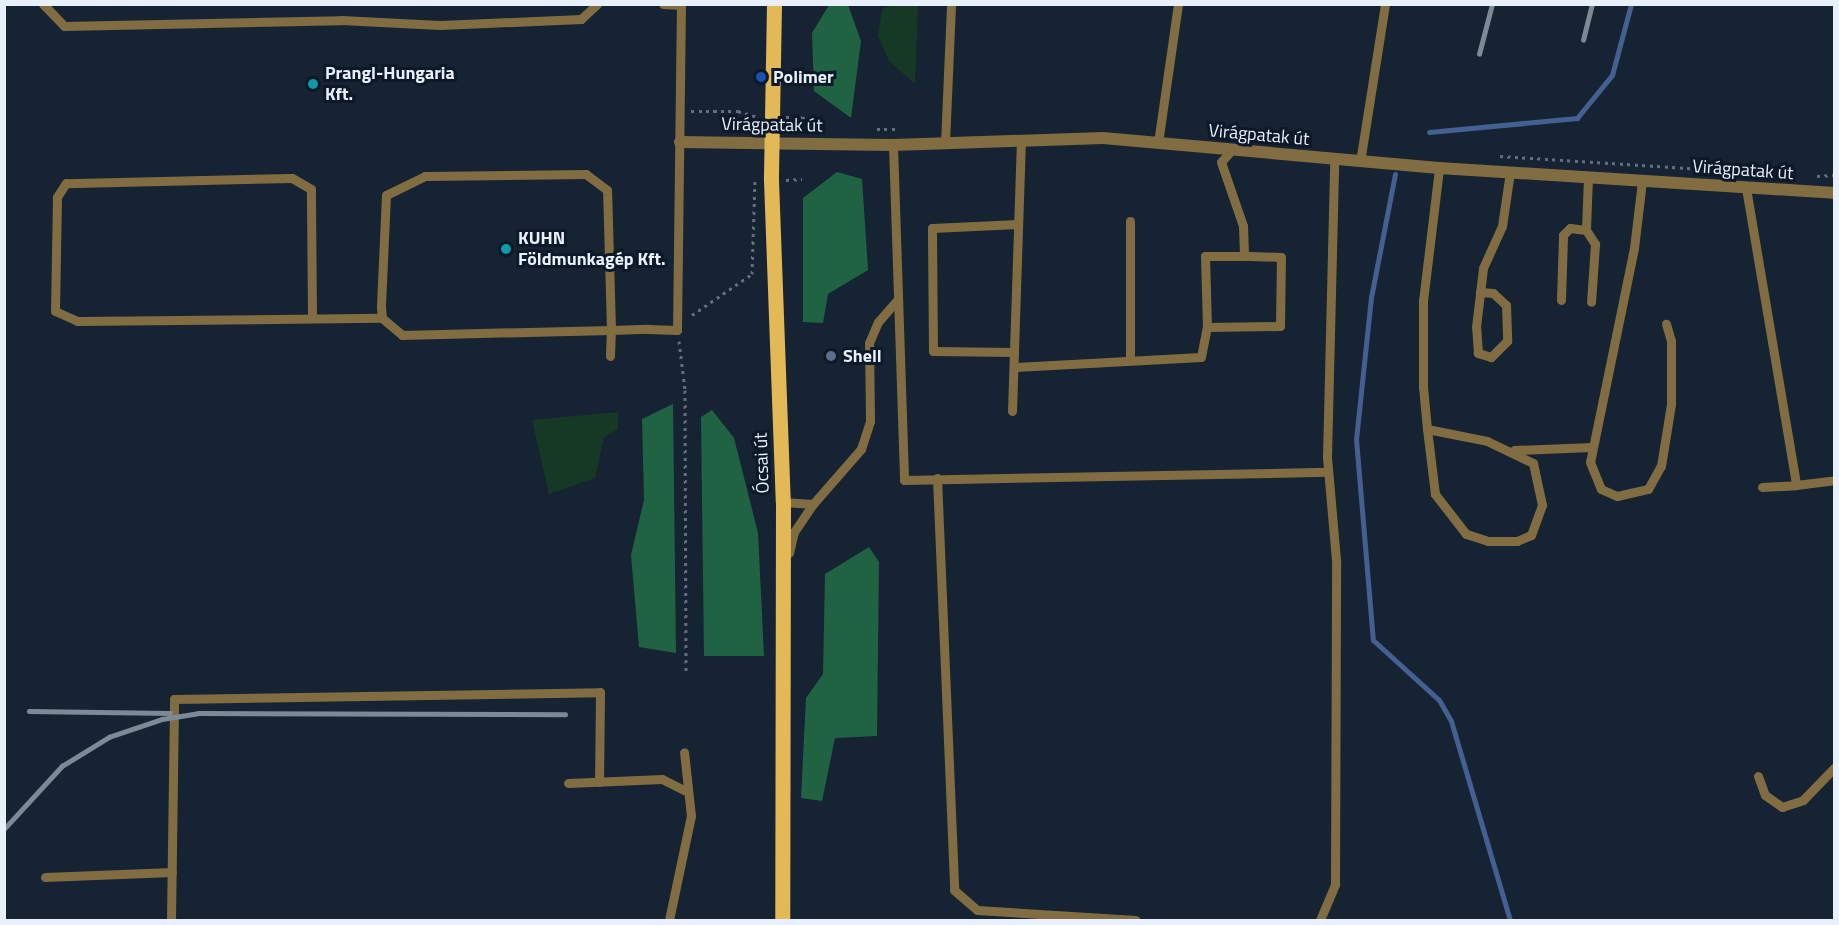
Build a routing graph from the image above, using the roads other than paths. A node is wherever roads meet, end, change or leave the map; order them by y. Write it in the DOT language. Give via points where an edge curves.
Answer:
graph roads {
  1 [pos="43,4"];
  2 [pos="597,4"];
  3 [pos="663,4"];
  4 [pos="774,4"];
  5 [pos="951,4"];
  6 [pos="1178,4"];
  7 [pos="1385,4"];
  8 [pos="681,5"];
  9 [pos="1021,141"];
  10 [pos="680,142"];
  11 [pos="772,143"];
  12 [pos="945,143"];
  13 [pos="1158,143"];
  14 [pos="893,145"];
  15 [pos="1232,150"];
  16 [pos="1334,160"];
  17 [pos="1360,162"];
  18 [pos="1439,168"];
  19 [pos="1510,172"];
  20 [pos="1588,177"];
  21 [pos="1642,181"];
  22 [pos="1746,188"];
  23 [pos="1834,193"];
  24 [pos="1130,221"];
  25 [pos="1018,224"];
  26 [pos="1586,230"];
  27 [pos="1244,256"];
  28 [pos="1480,292"];
  29 [pos="1561,300"];
  30 [pos="896,301"];
  31 [pos="1591,302"];
  32 [pos="312,315"];
  33 [pos="382,318"];
  34 [pos="1666,324"];
  35 [pos="1206,327"];
  36 [pos="611,330"];
  37 [pos="1014,352"];
  38 [pos="610,356"];
  39 [pos="1130,360"];
  40 [pos="1014,367"];
  41 [pos="1012,411"];
  42 [pos="1427,429"];
  43 [pos="1592,447"];
  44 [pos="1514,450"];
  45 [pos="1328,472"];
  46 [pos="937,478"];
  47 [pos="1834,480"];
  48 [pos="1796,485"];
  49 [pos="1762,487"];
  50 [pos="783,502"];
  51 [pos="813,504"];
  52 [pos="782,618"];
  53 [pos="684,753"];
  54 [pos="1834,768"];
  55 [pos="1758,776"];
  56 [pos="599,782"];
  57 [pos="568,783"];
  58 [pos="684,790"];
  59 [pos="172,872"];
  60 [pos="45,877"];
  61 [pos="171,921"];
  62 [pos="669,921"];
  63 [pos="782,921"];
  64 [pos="1136,921"];
  65 [pos="1320,921"];
  1 -- 2 [label="lane" via="63,26 341,20 463,24 581,19"];
  3 -- 8 [label="lane"];
  4 -- 11 [label="main road, Ócsai út"];
  5 -- 12 [label="lane"];
  6 -- 13 [label="lane"];
  7 -- 17 [label="lane"];
  8 -- 10 [label="lane"];
  9 -- 12 [label="street, Virágpatak út"];
  9 -- 13 [label="street, Virágpatak út"];
  9 -- 25 [label="lane"];
  10 -- 11 [label="street, Virágpatak út"];
  10 -- 36 [label="lane" via="677,330"];
  11 -- 14 [label="street, Virágpatak út"];
  11 -- 50 [label="main road, Ócsai út"];
  12 -- 14 [label="street, Virágpatak út"];
  13 -- 15 [label="street, Virágpatak út"];
  14 -- 30 [label="lane"];
  15 -- 16 [label="street, Virágpatak út"];
  15 -- 27 [label="lane" via="1221,162 1243,226"];
  16 -- 17 [label="street, Virágpatak út"];
  16 -- 45 [label="lane"];
  17 -- 18 [label="street, Virágpatak út"];
  18 -- 19 [label="street, Virágpatak út"];
  18 -- 42 [label="lane" via="1423,301"];
  19 -- 20 [label="street, Virágpatak út"];
  19 -- 28 [label="lane" via="1502,226 1486,258"];
  20 -- 21 [label="street, Virágpatak út"];
  20 -- 26 [label="lane"];
  21 -- 22 [label="street, Virágpatak út"];
  21 -- 43 [label="lane" via="1634,248"];
  22 -- 23 [label="street, Virágpatak út"];
  22 -- 48 [label="lane"];
  24 -- 39 [label="lane"];
  25 -- 37 [label="lane"];
  25 -- 37 [label="lane" via="932,228 933,351"];
  26 -- 29 [label="lane" via="1570,228 1563,235"];
  26 -- 31 [label="lane" via="1595,244"];
  27 -- 35 [label="lane" via="1205,256"];
  27 -- 35 [label="lane" via="1281,257 1280,326"];
  28 -- 28 [label="lane" via="1475,347 1491,357 1507,341 1506,305 1493,293"];
  30 -- 46 [label="lane" via="904,480"];
  30 -- 51 [label="lane" via="878,322 869,343 866,439"];
  32 -- 32 [label="lane" via="77,321 56,311 57,197 66,183 292,178 311,189"];
  32 -- 33 [label="lane"];
  33 -- 36 [label="lane" via="402,335"];
  33 -- 36 [label="lane" via="386,195 425,176 586,174 607,190"];
  34 -- 43 [label="lane" via="1671,341 1671,404 1657,479 1636,495 1601,489 1590,462"];
  35 -- 39 [label="lane" via="1201,357"];
  36 -- 38 [label="lane"];
  37 -- 40 [label="lane"];
  39 -- 40 [label="lane"];
  40 -- 41 [label="lane"];
  42 -- 44 [label="lane"];
  42 -- 44 [label="lane" via="1435,494 1466,534 1488,541 1517,542 1531,535 1539,522 1541,482 1533,463"];
  43 -- 44 [label="lane"];
  45 -- 46 [label="lane"];
  45 -- 65 [label="lane" via="1336,560 1335,884"];
  46 -- 64 [label="lane" via="954,890 977,910"];
  47 -- 48 [label="lane"];
  48 -- 49 [label="lane"];
  50 -- 51 [label="lane"];
  50 -- 52 [label="main road, Ócsai út"];
  51 -- 52 [label="lane" via="791,538"];
  52 -- 63 [label="main road, Ócsai út"];
  53 -- 58 [label="lane"];
  54 -- 55 [label="lane" via="1803,800 1782,807 1765,795"];
  56 -- 57 [label="lane"];
  56 -- 58 [label="lane" via="662,779"];
  56 -- 59 [label="lane" via="600,692 174,699"];
  58 -- 62 [label="lane" via="691,816"];
  59 -- 60 [label="lane"];
  59 -- 61 [label="lane"];
}
